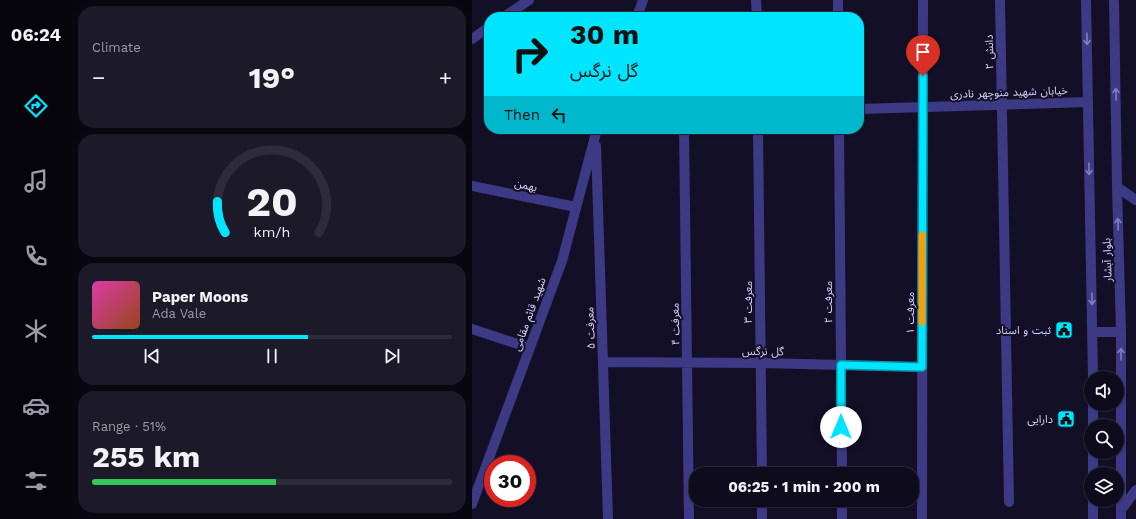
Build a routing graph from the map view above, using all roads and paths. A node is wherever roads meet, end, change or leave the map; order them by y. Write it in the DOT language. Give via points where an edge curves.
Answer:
graph roads {
  1 [pos="529,0"];
  2 [pos="644,0"];
  3 [pos="756,0"];
  4 [pos="838,0"];
  5 [pos="923,0"];
  6 [pos="1000,0"];
  7 [pos="1086,0"];
  8 [pos="1115,0"];
  9 [pos="511,12"];
  10 [pos="639,12"];
  11 [pos="756,12"];
  12 [pos="838,12"];
  13 [pos="484,31"];
  14 [pos="472,39"];
  15 [pos="1088,102"];
  16 [pos="1002,104"];
  17 [pos="922,107"];
  18 [pos="864,109"];
  19 [pos="596,134"];
  20 [pos="596,134"];
  21 [pos="684,134"];
  22 [pos="758,134"];
  23 [pos="839,134"];
  24 [pos="472,186"];
  25 [pos="1117,187"];
  26 [pos="1136,200"];
  27 [pos="576,207"];
  28 [pos="472,329"];
  29 [pos="1092,332"];
  30 [pos="1121,332"];
  31 [pos="530,348"];
  32 [pos="603,362"];
  33 [pos="687,363"];
  34 [pos="760,363"];
  35 [pos="841,365"];
  36 [pos="922,367"];
  37 [pos="1092,371"];
  38 [pos="762,467"];
  39 [pos="842,467"];
  40 [pos="1136,490"];
  41 [pos="1009,502"];
  42 [pos="472,504"];
  43 [pos="762,507"];
  44 [pos="842,507"];
  45 [pos="1093,507"];
  46 [pos="1121,514"];
  47 [pos="608,519"];
  48 [pos="689,519"];
  49 [pos="762,519"];
  50 [pos="842,519"];
  51 [pos="922,519"];
  52 [pos="1094,519"];
  1 -- 9 [label="street"];
  2 -- 10 [label="street"];
  3 -- 11 [label="street"];
  4 -- 12 [label="street"];
  5 -- 17 [label="street, معرفت ۱"];
  6 -- 16 [label="street, دانش ۲"];
  7 -- 15 [label="street, بلوار آبشار, one-way"];
  25 -- 8 [label="street, بلوار آبشار, one-way"];
  13 -- 14 [label="street"];
  15 -- 16 [label="street, خیابان شهید منوچهر نادری"];
  15 -- 29 [label="street, بلوار آبشار, one-way"];
  16 -- 17 [label="street, خیابان شهید منوچهر نادری"];
  16 -- 41 [label="street, دانش ۲"];
  17 -- 18 [label="street, خیابان شهید منوچهر نادری"];
  17 -- 36 [label="street, معرفت ۱"];
  19 -- 27 [label="street, شهید قائم مقامی"];
  20 -- 32 [label="street, معرفت ۵"];
  21 -- 33 [label="street, معرفت ۴"];
  22 -- 34 [label="street, معرفت ۳"];
  23 -- 35 [label="street, معرفت ۲"];
  24 -- 27 [label="street, بهمن"];
  25 -- 26 [label="street"];
  30 -- 25 [label="street, بلوار آبشار, one-way"];
  27 -- 31 [label="street, شهید قائم مقامی" via="562,261"];
  28 -- 31 [label="street"];
  29 -- 30 [label="street"];
  29 -- 37 [label="street, بلوار آبشار"];
  46 -- 30 [label="street, بلوار آبشار, one-way"];
  31 -- 42 [label="street, شهید قائم مقامی"];
  32 -- 33 [label="street, گل نرگس"];
  32 -- 47 [label="street, معرفت ۵"];
  33 -- 34 [label="street, گل نرگس"];
  33 -- 48 [label="street, معرفت ۴"];
  34 -- 35 [label="street, گل نرگس"];
  34 -- 38 [label="street, معرفت ۳"];
  35 -- 36 [label="street, گل نرگس"];
  35 -- 39 [label="street, معرفت ۲"];
  36 -- 51 [label="street, معرفت ۱"];
  40 -- 46 [label="street"];
  43 -- 49 [label="street"];
  44 -- 50 [label="street"];
  45 -- 52 [label="street"];
}
